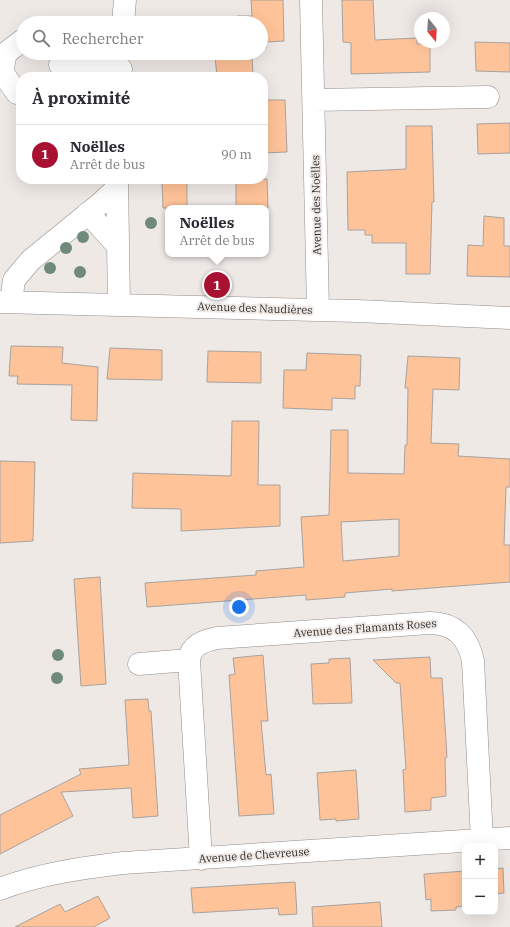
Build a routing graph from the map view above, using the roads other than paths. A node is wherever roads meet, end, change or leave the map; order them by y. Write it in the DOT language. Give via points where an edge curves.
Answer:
graph roads {
  1 [pos="125,0"];
  2 [pos="311,0"];
  3 [pos="124,16"];
  4 [pos="16,45"];
  5 [pos="57,65"];
  6 [pos="121,66"];
  7 [pos="16,90"];
  8 [pos="488,97"];
  9 [pos="314,100"];
  10 [pos="116,184"];
  11 [pos="117,184"];
  12 [pos="88,213"];
  13 [pos="118,246"];
  14 [pos="6,302"];
  15 [pos="119,305"];
  16 [pos="318,310"];
  17 [pos="510,318"];
  18 [pos="188,660"];
  19 [pos="139,664"];
  20 [pos="510,838"];
  21 [pos="482,840"];
  22 [pos="201,859"];
  23 [pos="0,889"];
  1 -- 3 [label="street"];
  2 -- 9 [label="street, Avenue des Noëlles"];
  4 -- 7 [label="street" via="6,53 2,72"];
  5 -- 6 [label="street"];
  8 -- 9 [label="street"];
  9 -- 16 [label="street, Avenue des Noëlles"];
  10 -- 12 [label="street" via="101,203"];
  11 -- 13 [label="street"];
  12 -- 13 [label="street"];
  12 -- 14 [label="street" via="31,260 14,280"];
  13 -- 15 [label="street"];
  14 -- 15 [label="street, Avenue des Naudières"];
  15 -- 16 [label="street, Avenue des Naudières"];
  16 -- 17 [label="street, Avenue des Naudières"];
  18 -- 19 [label="street"];
  18 -- 21 [label="street, Avenue des Flamants Roses" via="196,646 206,640 217,638 429,623 448,625 465,640 471,650 473,661"];
  18 -- 22 [label="street"];
  20 -- 21 [label="street, Avenue de Chevreuse"];
  21 -- 22 [label="street, Avenue de Chevreuse"];
  22 -- 23 [label="street, Avenue de Chevreuse" via="80,869 50,874"];
}
